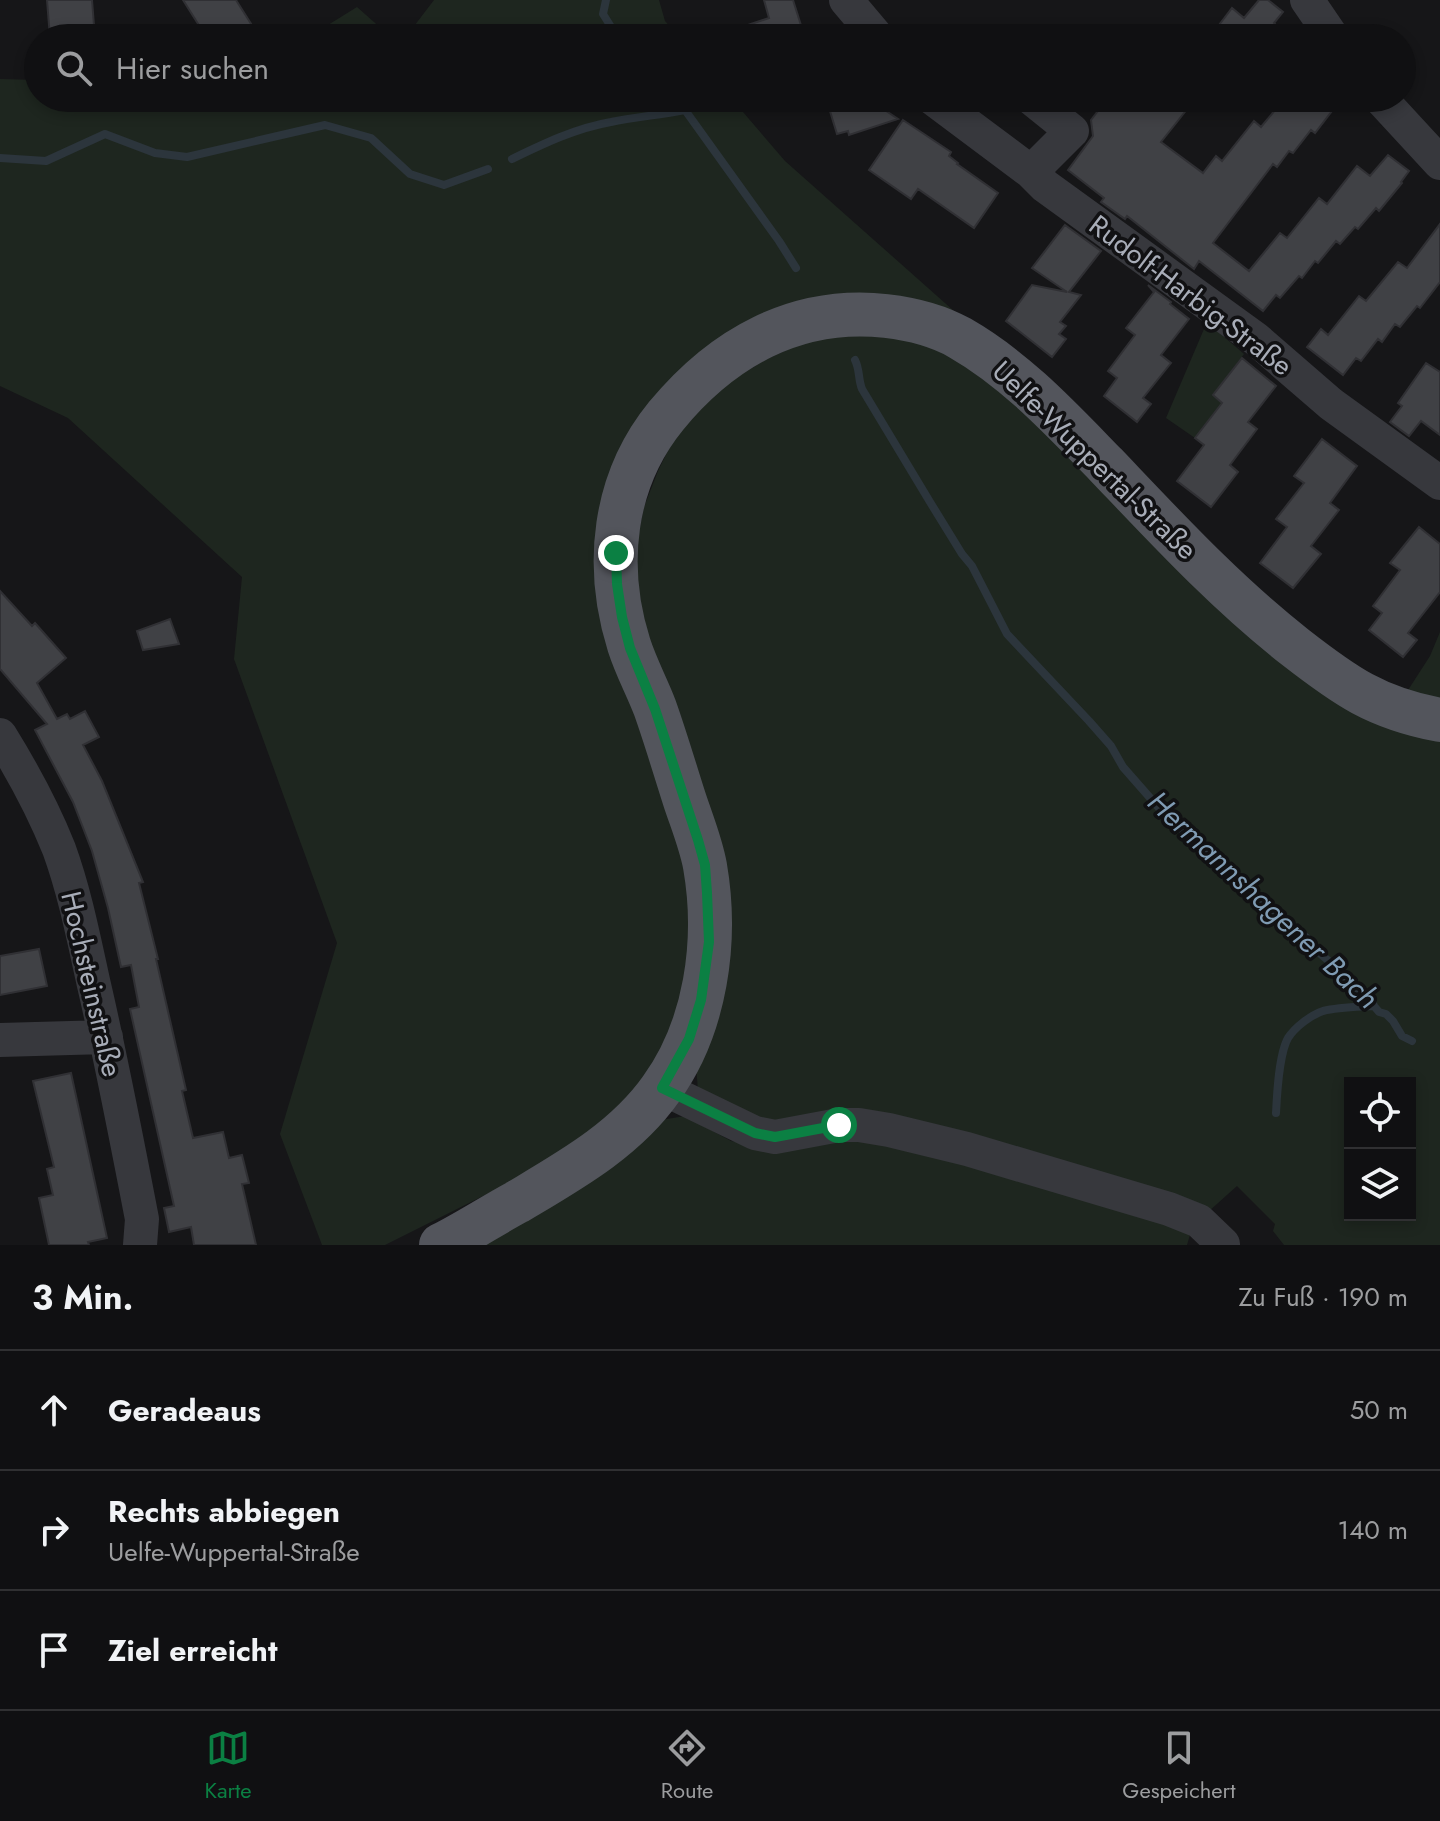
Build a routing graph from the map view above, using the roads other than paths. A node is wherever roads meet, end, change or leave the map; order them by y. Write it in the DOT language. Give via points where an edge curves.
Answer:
graph roads {
  1 [pos="846,0"];
  2 [pos="1307,0"];
  3 [pos="866,24"];
  4 [pos="1323,24"];
  5 [pos="951,112"];
  6 [pos="1048,112"];
  7 [pos="1393,112"];
  8 [pos="1440,163"];
  9 [pos="1031,172"];
  10 [pos="1440,483"];
  11 [pos="1440,720"];
  12 [pos="0,735"];
  13 [pos="106,1037"];
  14 [pos="0,1040"];
  15 [pos="662,1088"];
  16 [pos="1229,1238"];
  17 [pos="140,1245"];
  18 [pos="441,1245"];
  1 -- 3 [label="street"];
  2 -- 4 [label="street"];
  5 -- 9 [label="street, Rudolf-Harbig-Straße"];
  6 -- 9 [label="street" via="1072,131"];
  7 -- 8 [label="street"];
  9 -- 10 [label="street, Rudolf-Harbig-Straße"];
  11 -- 15 [label="main road, Uelfe-Wuppertal-Straße" via="1370,699 1266,624 1022,383 955,335 909,319 852,314 806,320 767,334 716,366 667,415 634,467 619,528 616,568 622,617 705,865 709,942 701,1000 689,1039"];
  12 -- 13 [label="street, Hochsteinstraße" via="42,808 59,851"];
  13 -- 14 [label="street"];
  13 -- 17 [label="street, Hochsteinstraße" via="142,1219"];
  15 -- 16 [label="street" via="755,1133 775,1137 839,1125 889,1130 1169,1209"];
  15 -- 18 [label="main road, Uelfe-Wuppertal-Straße" via="622,1132 572,1170"];
}
